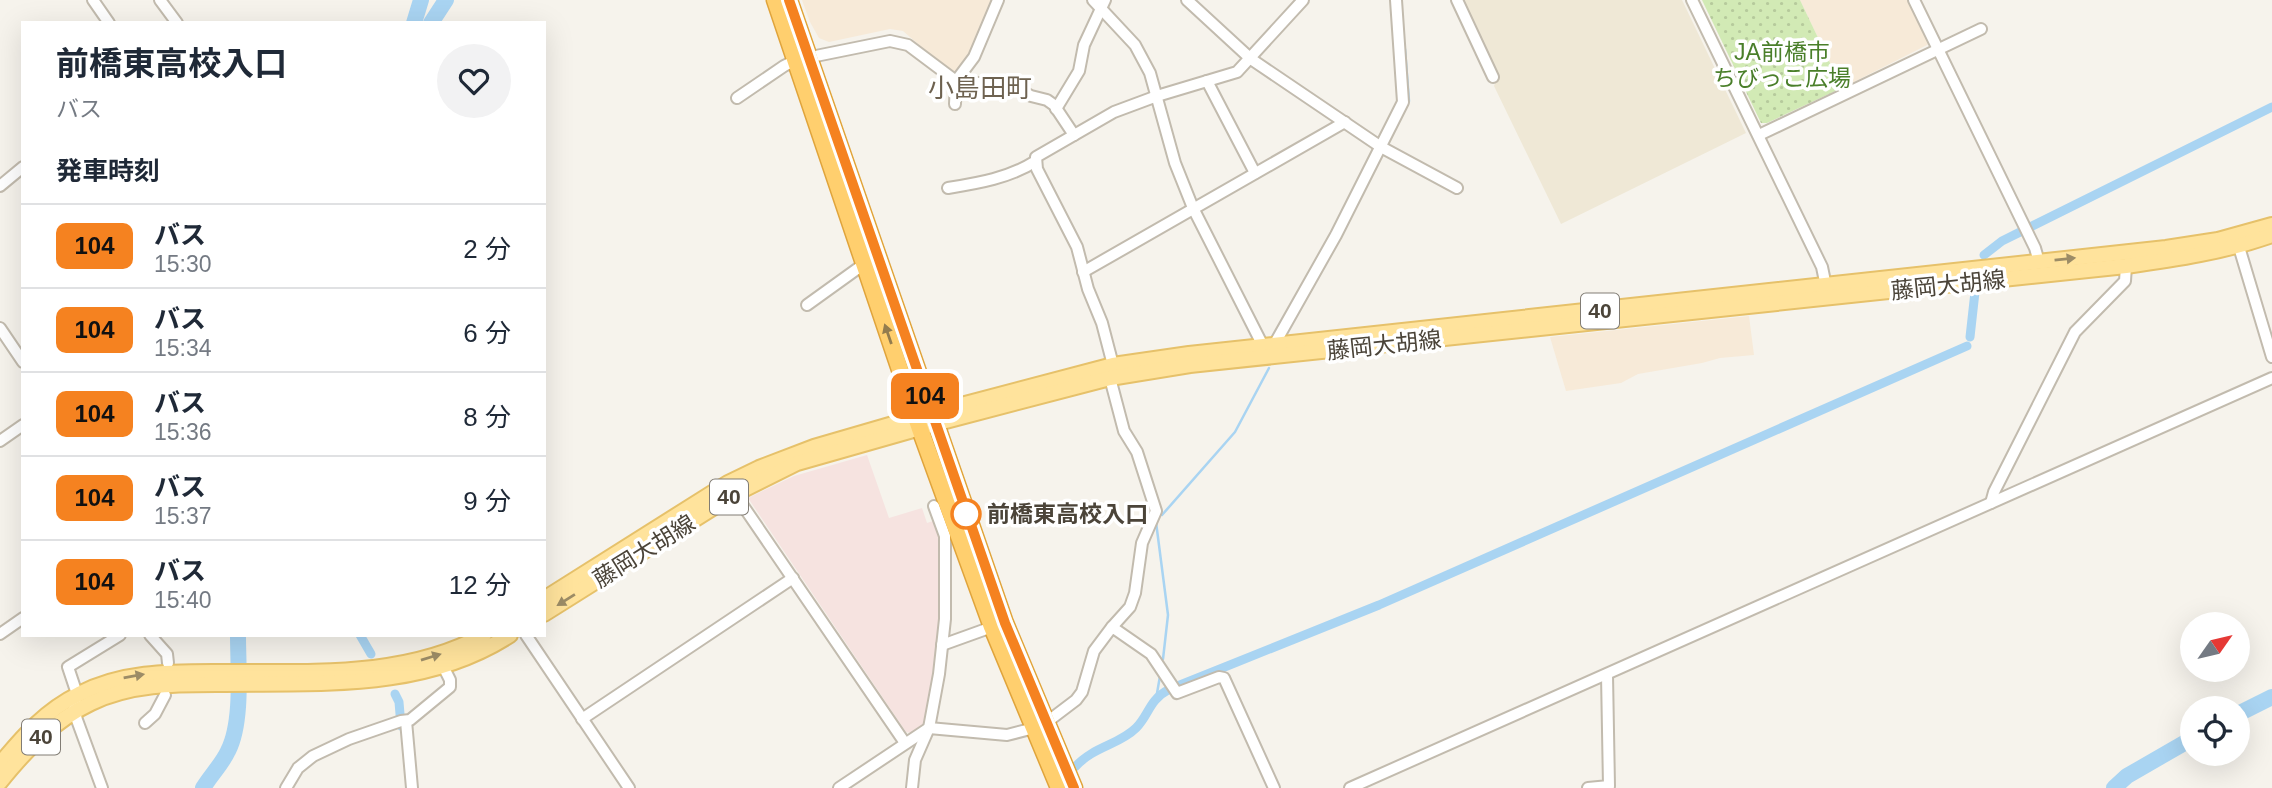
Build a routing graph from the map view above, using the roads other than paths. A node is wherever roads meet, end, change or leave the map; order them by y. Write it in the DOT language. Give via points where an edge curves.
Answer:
graph roads {
  1 [pos="93,0"];
  2 [pos="160,0"];
  3 [pos="775,0"];
  4 [pos="789,0"];
  5 [pos="998,0"];
  6 [pos="1187,0"];
  7 [pos="1303,0"];
  8 [pos="1396,0"];
  9 [pos="1457,0"];
  10 [pos="1692,0"];
  11 [pos="1914,0"];
  12 [pos="1100,3"];
  13 [pos="108,21"];
  14 [pos="176,21"];
  15 [pos="1981,29"];
  16 [pos="1937,49"];
  17 [pos="802,58"];
  18 [pos="1251,59"];
  19 [pos="1493,77"];
  20 [pos="956,81"];
  21 [pos="1207,81"];
  22 [pos="1157,96"];
  23 [pos="737,99"];
  24 [pos="955,104"];
  25 [pos="1056,108"];
  26 [pos="1345,122"];
  27 [pos="1074,135"];
  28 [pos="1759,135"];
  29 [pos="1381,147"];
  30 [pos="1036,161"];
  31 [pos="21,169"];
  32 [pos="1255,173"];
  33 [pos="0,186"];
  34 [pos="948,188"];
  35 [pos="1457,188"];
  36 [pos="1193,208"];
  37 [pos="2272,225"];
  38 [pos="2272,235"];
  39 [pos="2239,247"];
  40 [pos="2039,262"];
  41 [pos="864,264"];
  42 [pos="2126,266"];
  43 [pos="1083,272"];
  44 [pos="1827,292"];
  45 [pos="807,305"];
  46 [pos="0,328"];
  47 [pos="1269,346"];
  48 [pos="2272,357"];
  49 [pos="21,359"];
  50 [pos="1111,372"];
  51 [pos="2272,378"];
  52 [pos="926,421"];
  53 [pos="21,426"];
  54 [pos="0,441"];
  55 [pos="735,494"];
  56 [pos="1991,503"];
  57 [pos="934,506"];
  58 [pos="793,578"];
  59 [pos="546,598"];
  60 [pos="546,613"];
  61 [pos="21,619"];
  62 [pos="992,626"];
  63 [pos="1112,627"];
  64 [pos="0,634"];
  65 [pos="117,637"];
  66 [pos="152,637"];
  67 [pos="479,637"];
  68 [pos="506,637"];
  69 [pos="527,637"];
  70 [pos="942,645"];
  71 [pos="168,663"];
  72 [pos="443,666"];
  73 [pos="1607,675"];
  74 [pos="301,677"];
  75 [pos="193,678"];
  76 [pos="77,694"];
  77 [pos="165,695"];
  78 [pos="75,712"];
  79 [pos="582,719"];
  80 [pos="406,721"];
  81 [pos="145,723"];
  82 [pos="1040,725"];
  83 [pos="929,728"];
  84 [pos="905,743"];
  85 [pos="0,764"];
  86 [pos="0,782"];
  87 [pos="102,788"];
  88 [pos="286,788"];
  89 [pos="412,788"];
  90 [pos="629,788"];
  91 [pos="839,788"];
  92 [pos="912,788"];
  93 [pos="1059,788"];
  94 [pos="1074,788"];
  95 [pos="1274,788"];
  96 [pos="1350,788"];
  97 [pos="1588,788"];
  1 -- 13 [label="street"];
  2 -- 14 [label="street"];
  3 -- 17 [label="highway"];
  4 -- 17 [label="highway"];
  5 -- 20 [label="street" via="974,57"];
  6 -- 18 [label="street"];
  7 -- 18 [label="street"];
  8 -- 29 [label="street" via="1404,102"];
  9 -- 19 [label="street"];
  10 -- 28 [label="street"];
  11 -- 16 [label="street"];
  12 -- 22 [label="street" via="1135,45"];
  12 -- 25 [label="street" via="1079,71"];
  15 -- 16 [label="street"];
  16 -- 28 [label="street"];
  16 -- 40 [label="street"];
  17 -- 20 [label="street" via="890,41 908,46"];
  17 -- 23 [label="street"];
  17 -- 41 [label="highway"];
  17 -- 52 [label="highway"];
  18 -- 21 [label="street" via="1237,72"];
  18 -- 26 [label="street"];
  20 -- 24 [label="street"];
  20 -- 25 [label="street" via="1013,86"];
  21 -- 22 [label="street"];
  21 -- 32 [label="street"];
  22 -- 27 [label="street" via="1114,112"];
  22 -- 36 [label="street"];
  25 -- 27 [label="street"];
  26 -- 29 [label="street"];
  26 -- 32 [label="street"];
  27 -- 30 [label="street"];
  28 -- 44 [label="street" via="1822,267"];
  29 -- 35 [label="street"];
  29 -- 47 [label="street"];
  30 -- 34 [label="street" via="988,181"];
  30 -- 43 [label="street" via="1077,247"];
  31 -- 33 [label="street"];
  32 -- 36 [label="street"];
  36 -- 43 [label="street"];
  36 -- 47 [label="street"];
  40 -- 37 [label="main road, 藤岡大胡線 / 40, one-way" via="2199,243"];
  38 -- 39 [label="main road, 藤岡大胡線 / 40"];
  39 -- 42 [label="main road, 藤岡大胡線 / 40"];
  39 -- 48 [label="street"];
  40 -- 44 [label="main road, 藤岡大胡線 / 40"];
  41 -- 45 [label="street"];
  52 -- 41 [label="highway, one-way"];
  42 -- 44 [label="main road, 藤岡大胡線 / 40"];
  42 -- 56 [label="street" via="2125,281 2075,332"];
  43 -- 50 [label="street" via="1102,323"];
  44 -- 47 [label="main road, 藤岡大胡線 / 40"];
  44 -- 50 [label="main road, 藤岡大胡線 / 40"];
  46 -- 49 [label="street"];
  47 -- 50 [label="main road, 藤岡大胡線 / 40"];
  50 -- 52 [label="main road, 藤岡大胡線 / 40"];
  50 -- 63 [label="street" via="1124,431 1137,452 1156,511 1142,543 1130,607"];
  51 -- 56 [label="street"];
  52 -- 55 [label="main road, 藤岡大胡線 / 40" via="797,463"];
  52 -- 59 [label="main road, 藤岡大胡線 / 40" via="814,447 748,473"];
  52 -- 62 [label="highway"];
  52 -- 82 [label="highway"];
  53 -- 54 [label="street"];
  55 -- 58 [label="street"];
  55 -- 60 [label="main road, 藤岡大胡線 / 40, one-way"];
  56 -- 73 [label="street"];
  57 -- 70 [label="street" via="945,536"];
  58 -- 79 [label="street"];
  58 -- 84 [label="street"];
  61 -- 64 [label="street"];
  62 -- 70 [label="street"];
  62 -- 82 [label="highway"];
  63 -- 82 [label="street" via="1094,651 1082,692"];
  63 -- 95 [label="street" via="1151,653 1177,693 1224,678"];
  65 -- 76 [label="street" via="68,667"];
  66 -- 71 [label="street" via="167,654"];
  74 -- 67 [label="main road, 40, one-way" via="402,664"];
  68 -- 72 [label="main road, 40"];
  69 -- 79 [label="street"];
  70 -- 83 [label="street"];
  72 -- 74 [label="main road, 40" via="379,679"];
  72 -- 80 [label="street" via="450,687"];
  73 -- 96 [label="street"];
  73 -- 97 [label="street" via="1609,786"];
  74 -- 75 [label="main road, 40"];
  76 -- 75 [label="main road, 40, one-way" via="129,676"];
  75 -- 78 [label="main road, 40" via="121,692"];
  76 -- 78 [label="street"];
  76 -- 85 [label="main road, 40" via="37,722"];
  77 -- 81 [label="street"];
  78 -- 86 [label="main road, 40" via="36,741"];
  78 -- 87 [label="street"];
  79 -- 90 [label="street"];
  80 -- 88 [label="street" via="313,756 298,768"];
  80 -- 89 [label="street"];
  82 -- 83 [label="street" via="1007,735"];
  82 -- 93 [label="highway"];
  82 -- 94 [label="highway"];
  83 -- 84 [label="street"];
  83 -- 92 [label="street" via="915,760"];
  84 -- 91 [label="street"];
}
